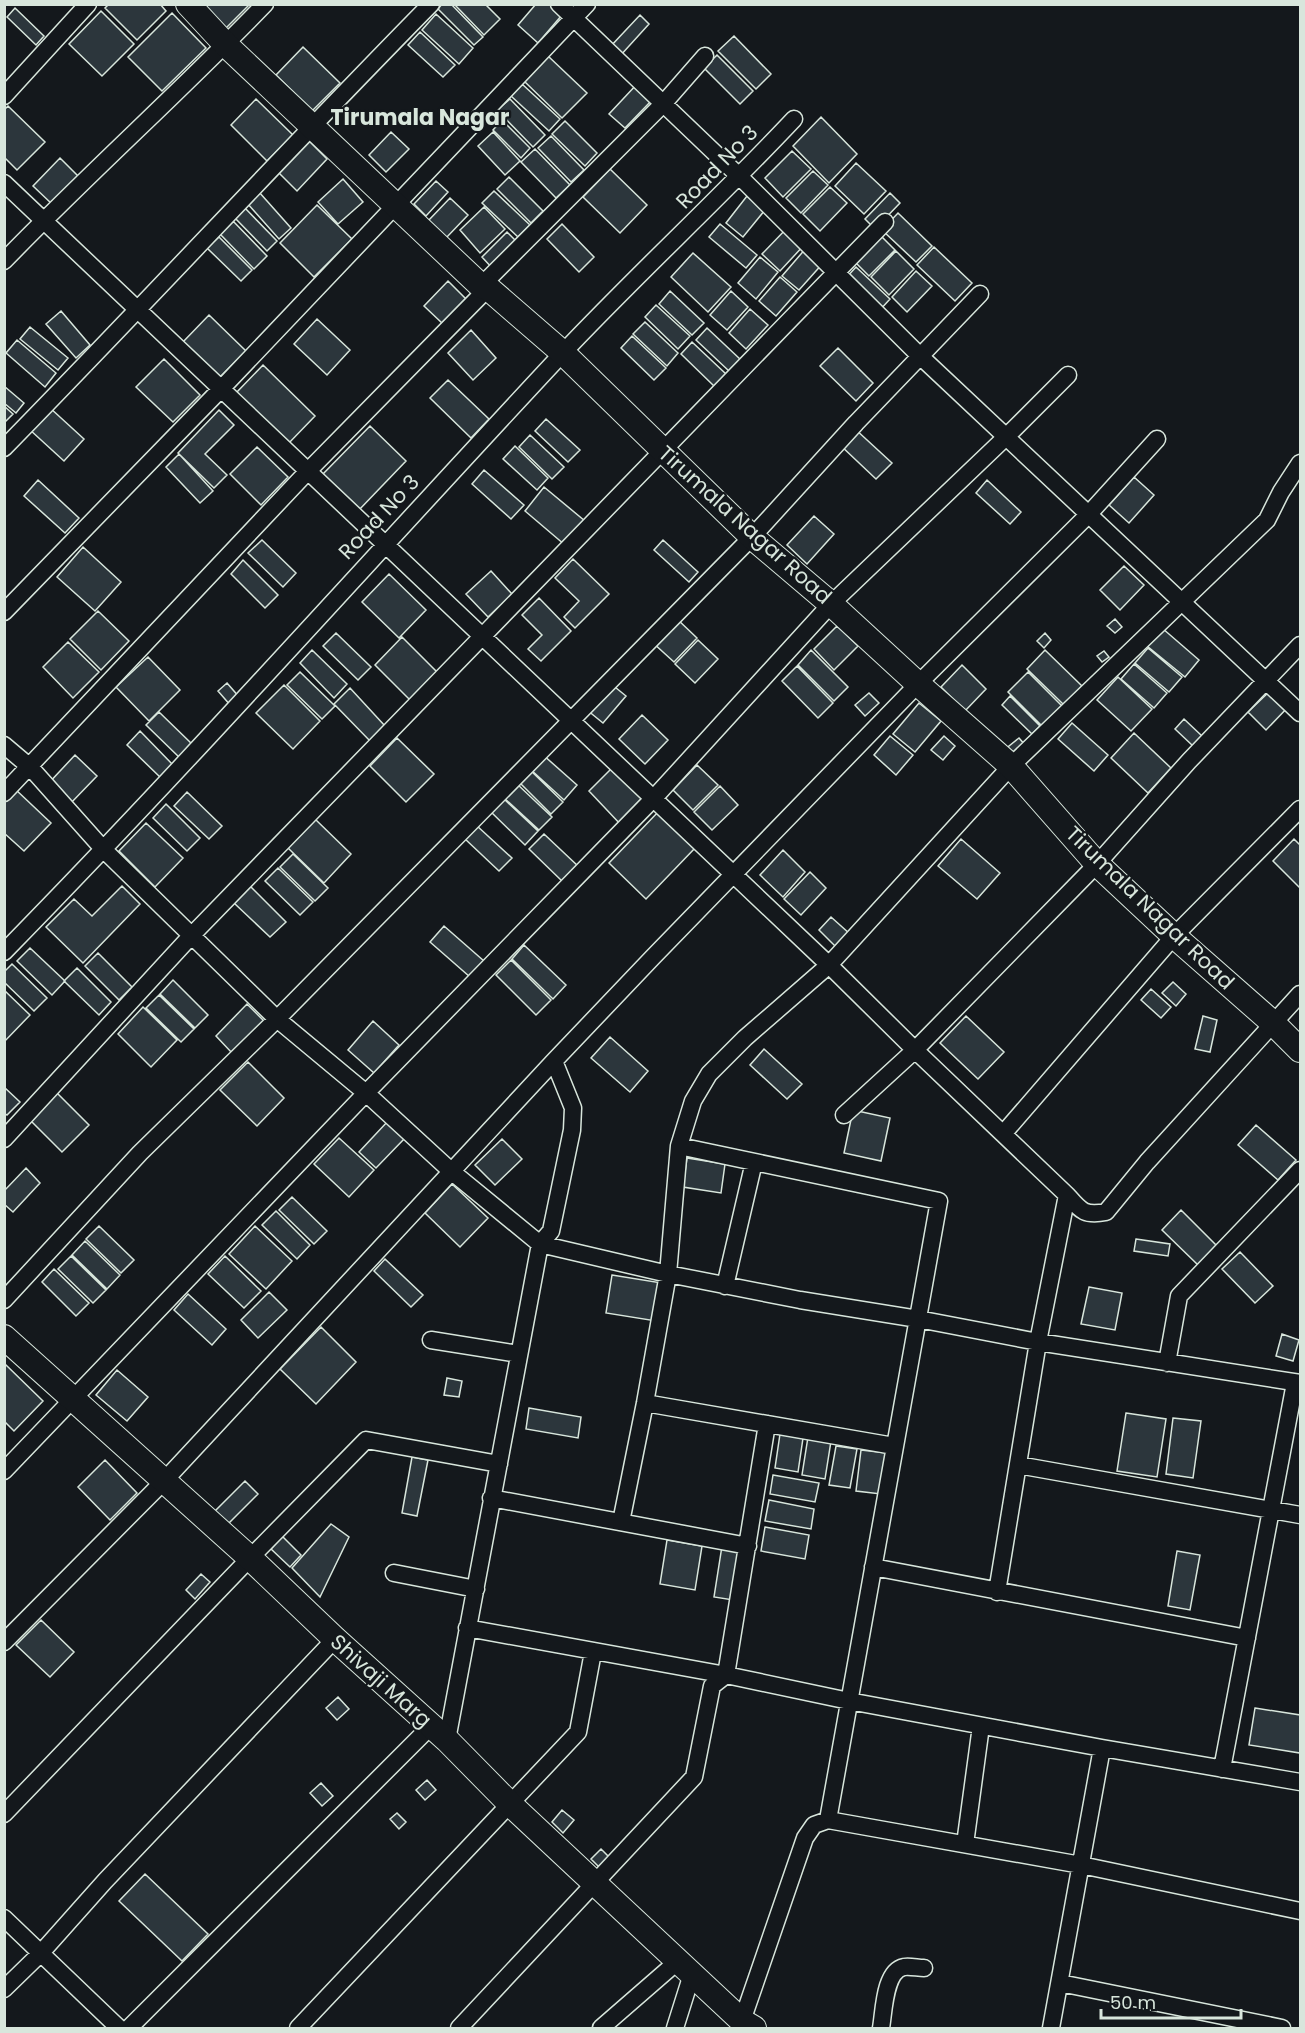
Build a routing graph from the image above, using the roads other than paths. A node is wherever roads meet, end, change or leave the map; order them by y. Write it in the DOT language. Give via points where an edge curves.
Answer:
graph roads {
  1 [pos="88,4"];
  2 [pos="188,4"];
  3 [pos="265,4"];
  4 [pos="431,4"];
  5 [pos="559,4"];
  6 [pos="587,4"];
  7 [pos="573,19"];
  8 [pos="226,45"];
  9 [pos="705,56"];
  10 [pos="4,96"];
  11 [pos="663,104"];
  12 [pos="794,119"];
  13 [pos="312,124"];
  14 [pos="740,177"];
  15 [pos="4,183"];
  16 [pos="396,204"];
  17 [pos="44,220"];
  18 [pos="885,222"];
  19 [pos="4,261"];
  20 [pos="835,272"];
  21 [pos="485,287"];
  22 [pos="980,294"];
  23 [pos="138,310"];
  24 [pos="563,353"];
  25 [pos="920,356"];
  26 [pos="1068,375"];
  27 [pos="221,389"];
  28 [pos="1007,436"];
  29 [pos="1157,439"];
  30 [pos="4,448"];
  31 [pos="663,451"];
  32 [pos="1300,463"];
  33 [pos="308,471"];
  34 [pos="1088,515"];
  35 [pos="752,537"];
  36 [pos="384,544"];
  37 [pos="1181,602"];
  38 [pos="831,604"];
  39 [pos="4,612"];
  40 [pos="481,636"];
  41 [pos="1300,645"];
  42 [pos="1267,680"];
  43 [pos="918,684"];
  44 [pos="1300,713"];
  45 [pos="571,722"];
  46 [pos="4,746"];
  47 [pos="1011,766"];
  48 [pos="30,767"];
  49 [pos="4,793"];
  50 [pos="653,800"];
  51 [pos="1300,809"];
  52 [pos="105,850"];
  53 [pos="1097,864"];
  54 [pos="733,876"];
  55 [pos="191,936"];
  56 [pos="1174,936"];
  57 [pos="4,952"];
  58 [pos="829,965"];
  59 [pos="1300,994"];
  60 [pos="277,1019"];
  61 [pos="1273,1023"];
  62 [pos="915,1050"];
  63 [pos="1300,1050"];
  64 [pos="554,1061"];
  65 [pos="366,1093"];
  66 [pos="843,1115"];
  67 [pos="1003,1134"];
  68 [pos="4,1139"];
  69 [pos="679,1146"];
  70 [pos="754,1162"];
  71 [pos="1300,1170"];
  72 [pos="451,1171"];
  73 [pos="1067,1195"];
  74 [pos="540,1244"];
  75 [pos="668,1274"];
  76 [pos="724,1286"];
  77 [pos="4,1300"];
  78 [pos="918,1319"];
  79 [pos="4,1337"];
  80 [pos="431,1340"];
  81 [pos="1038,1342"];
  82 [pos="519,1354"];
  83 [pos="1167,1363"];
  84 [pos="1298,1383"];
  85 [pos="73,1400"];
  86 [pos="645,1403"];
  87 [pos="767,1424"];
  88 [pos="894,1446"];
  89 [pos="499,1464"];
  90 [pos="1018,1465"];
  91 [pos="4,1471"];
  92 [pos="164,1481"];
  93 [pos="491,1498"];
  94 [pos="1270,1510"];
  95 [pos="1300,1515"];
  96 [pos="621,1522"];
  97 [pos="748,1546"];
  98 [pos="250,1558"];
  99 [pos="873,1567"];
  100 [pos="394,1573"];
  101 [pos="476,1589"];
  102 [pos="997,1592"];
  103 [pos="467,1628"];
  104 [pos="1247,1638"];
  105 [pos="335,1639"];
  106 [pos="4,1642"];
  107 [pos="593,1652"];
  108 [pos="726,1675"];
  109 [pos="849,1701"];
  110 [pos="981,1725"];
  111 [pos="439,1733"];
  112 [pos="1102,1748"];
  113 [pos="1222,1769"];
  114 [pos="1300,1782"];
  115 [pos="511,1805"];
  116 [pos="4,1814"];
  117 [pos="828,1820"];
  118 [pos="965,1844"];
  119 [pos="1081,1865"];
  120 [pos="595,1883"];
  121 [pos="1300,1911"];
  122 [pos="4,1918"];
  123 [pos="40,1954"];
  124 [pos="685,1967"];
  125 [pos="924,1968"];
  126 [pos="1060,1983"];
  127 [pos="4,1989"];
  128 [pos="748,2025"];
  129 [pos="119,2028"];
  130 [pos="129,2028"];
  131 [pos="298,2028"];
  132 [pos="459,2028"];
  133 [pos="601,2028"];
  134 [pos="675,2028"];
  135 [pos="881,2028"];
  136 [pos="1051,2028"];
  137 [pos="1282,2028"];
  1 -- 10 [label="street"];
  2 -- 8 [label="street, Tirumala Nagar Road"];
  3 -- 8 [label="street"];
  4 -- 13 [label="street"];
  5 -- 7 [label="street"];
  6 -- 7 [label="street"];
  7 -- 11 [label="street"];
  7 -- 16 [label="street"];
  8 -- 13 [label="street, Tirumala Nagar Road"];
  8 -- 17 [label="street"];
  9 -- 11 [label="street"];
  11 -- 14 [label="street"];
  11 -- 21 [label="street"];
  12 -- 14 [label="street, Road No 3"];
  13 -- 16 [label="street, Tirumala Nagar Road"];
  13 -- 23 [label="street"];
  14 -- 20 [label="street"];
  14 -- 24 [label="street, Road No 3"];
  15 -- 17 [label="street"];
  16 -- 21 [label="street, Tirumala Nagar Road"];
  16 -- 27 [label="street"];
  17 -- 19 [label="street"];
  17 -- 23 [label="street"];
  18 -- 20 [label="street"];
  20 -- 25 [label="street"];
  20 -- 31 [label="street"];
  21 -- 24 [label="street, Tirumala Nagar Road"];
  21 -- 33 [label="street"];
  22 -- 25 [label="street"];
  23 -- 27 [label="street"];
  23 -- 30 [label="street"];
  24 -- 31 [label="street, Tirumala Nagar Road"];
  24 -- 36 [label="street, Road No 3"];
  25 -- 28 [label="street"];
  25 -- 35 [label="street"];
  26 -- 28 [label="street"];
  27 -- 33 [label="street"];
  27 -- 39 [label="street"];
  28 -- 34 [label="street"];
  28 -- 38 [label="street"];
  29 -- 34 [label="street"];
  31 -- 35 [label="street, Tirumala Nagar Road"];
  31 -- 40 [label="street"];
  32 -- 37 [label="street" via="1267,520"];
  33 -- 36 [label="street"];
  33 -- 48 [label="street"];
  34 -- 37 [label="street"];
  34 -- 43 [label="street"];
  35 -- 38 [label="street, Tirumala Nagar Road"];
  35 -- 45 [label="street"];
  36 -- 40 [label="street"];
  36 -- 52 [label="street, Road No 3"];
  37 -- 42 [label="street"];
  37 -- 47 [label="street"];
  38 -- 43 [label="street, Tirumala Nagar Road"];
  38 -- 50 [label="street"];
  40 -- 45 [label="street"];
  40 -- 55 [label="street"];
  41 -- 42 [label="street"];
  42 -- 44 [label="street"];
  42 -- 53 [label="street"];
  43 -- 47 [label="street, Tirumala Nagar Road"];
  43 -- 54 [label="street"];
  45 -- 50 [label="street"];
  45 -- 60 [label="street"];
  46 -- 48 [label="street"];
  47 -- 53 [label="street, Tirumala Nagar Road"];
  47 -- 58 [label="street"];
  48 -- 49 [label="street"];
  48 -- 52 [label="street"];
  50 -- 54 [label="street"];
  50 -- 65 [label="street"];
  51 -- 56 [label="street"];
  52 -- 55 [label="street"];
  52 -- 57 [label="street, Road No 3"];
  53 -- 56 [label="street, Tirumala Nagar Road"];
  53 -- 62 [label="street"];
  54 -- 58 [label="street"];
  54 -- 64 [label="street"];
  55 -- 60 [label="street"];
  55 -- 68 [label="street"];
  56 -- 61 [label="street, Tirumala Nagar Road"];
  56 -- 67 [label="street"];
  58 -- 62 [label="street"];
  58 -- 69 [label="street" via="709,1074 693,1101"];
  59 -- 61 [label="street"];
  60 -- 65 [label="street"];
  60 -- 77 [label="street" via="141,1153"];
  61 -- 63 [label="street, Tirumala Nagar Road"];
  61 -- 73 [label="street" via="1106,1212 1092,1215"];
  62 -- 66 [label="street"];
  62 -- 67 [label="street"];
  64 -- 72 [label="street"];
  64 -- 74 [label="street" via="573,1108 572,1130 551,1231"];
  65 -- 72 [label="street"];
  65 -- 85 [label="street"];
  67 -- 73 [label="street"];
  69 -- 70 [label="street"];
  69 -- 75 [label="street"];
  70 -- 76 [label="street"];
  70 -- 78 [label="street" via="939,1201"];
  71 -- 83 [label="street" via="1179,1296"];
  72 -- 74 [label="street"];
  72 -- 92 [label="street"];
  73 -- 81 [label="street"];
  74 -- 75 [label="street"];
  74 -- 82 [label="street"];
  75 -- 76 [label="street"];
  75 -- 86 [label="street"];
  76 -- 78 [label="street"];
  78 -- 81 [label="street"];
  78 -- 88 [label="street"];
  79 -- 85 [label="street, Shivaji Marg"];
  80 -- 82 [label="street"];
  81 -- 83 [label="street"];
  81 -- 90 [label="street"];
  82 -- 89 [label="street"];
  83 -- 84 [label="street"];
  84 -- 94 [label="street"];
  85 -- 91 [label="street"];
  85 -- 92 [label="street, Shivaji Marg"];
  86 -- 87 [label="street"];
  86 -- 96 [label="street"];
  87 -- 88 [label="street"];
  87 -- 97 [label="street"];
  88 -- 99 [label="street"];
  89 -- 93 [label="street"];
  89 -- 98 [label="street" via="366,1440"];
  90 -- 94 [label="street"];
  90 -- 102 [label="street"];
  92 -- 98 [label="street, Shivaji Marg"];
  92 -- 106 [label="street"];
  93 -- 96 [label="street"];
  93 -- 101 [label="street"];
  94 -- 95 [label="street"];
  94 -- 104 [label="street"];
  96 -- 97 [label="street"];
  97 -- 108 [label="street"];
  98 -- 105 [label="street, Shivaji Marg"];
  98 -- 116 [label="street"];
  99 -- 102 [label="street"];
  99 -- 109 [label="street"];
  100 -- 101 [label="street"];
  101 -- 103 [label="street"];
  102 -- 104 [label="street"];
  103 -- 107 [label="street"];
  103 -- 111 [label="street"];
  104 -- 113 [label="street"];
  105 -- 111 [label="street, Shivaji Marg"];
  105 -- 123 [label="street"];
  107 -- 108 [label="street"];
  107 -- 115 [label="street" via="578,1732"];
  108 -- 109 [label="street"];
  108 -- 120 [label="street" via="712,1686 694,1777"];
  109 -- 110 [label="street"];
  109 -- 117 [label="street"];
  110 -- 112 [label="street"];
  110 -- 118 [label="street"];
  111 -- 115 [label="street, Shivaji Marg"];
  111 -- 130 [label="street"];
  112 -- 113 [label="street"];
  112 -- 119 [label="street"];
  113 -- 114 [label="street"];
  115 -- 120 [label="street, Shivaji Marg"];
  115 -- 131 [label="street"];
  117 -- 118 [label="street"];
  117 -- 128 [label="street" via="814,1825 805,1838"];
  118 -- 119 [label="street"];
  119 -- 121 [label="street"];
  119 -- 126 [label="street"];
  120 -- 124 [label="street, Shivaji Marg"];
  120 -- 132 [label="street"];
  122 -- 123 [label="street"];
  123 -- 127 [label="street"];
  123 -- 129 [label="street"];
  124 -- 128 [label="street, Shivaji Marg"];
  124 -- 133 [label="street"];
  124 -- 134 [label="street"];
  125 -- 135 [label="street" via="904,1967 894,1973 889,1981"];
  126 -- 136 [label="street"];
  126 -- 137 [label="street"];
}
